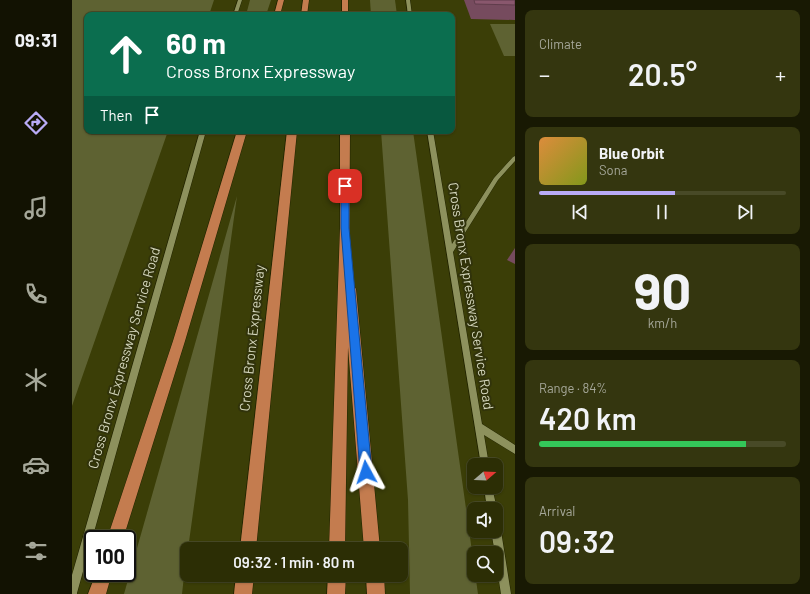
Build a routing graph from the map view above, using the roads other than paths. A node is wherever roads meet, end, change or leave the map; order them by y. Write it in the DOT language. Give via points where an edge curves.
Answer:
graph roads {
  1 [pos="240,0"];
  2 [pos="281,0"];
  3 [pos="306,0"];
  4 [pos="344,0"];
  5 [pos="408,0"];
  6 [pos="236,12"];
  7 [pos="277,12"];
  8 [pos="304,12"];
  9 [pos="345,12"];
  10 [pos="410,12"];
  11 [pos="202,134"];
  12 [pos="241,134"];
  13 [pos="292,134"];
  14 [pos="345,134"];
  15 [pos="430,134"];
  16 [pos="515,158"];
  17 [pos="345,228"];
  18 [pos="450,252"];
  19 [pos="478,426"];
  20 [pos="515,450"];
  21 [pos="484,458"];
  22 [pos="118,530"];
  23 [pos="497,538"];
  24 [pos="249,542"];
  25 [pos="337,542"];
  26 [pos="371,542"];
  27 [pos="101,582"];
  28 [pos="244,582"];
  29 [pos="337,582"];
  30 [pos="375,582"];
  31 [pos="72,593"];
  32 [pos="97,594"];
  33 [pos="243,594"];
  34 [pos="336,594"];
  35 [pos="376,594"];
  36 [pos="506,594"];
  1 -- 6 [label="street"];
  2 -- 7 [label="highway"];
  3 -- 8 [label="highway"];
  4 -- 9 [label="highway"];
  5 -- 10 [label="street"];
  11 -- 31 [label="street, Cross Bronx Expressway Service Road"];
  12 -- 22 [label="highway" via="179,341"];
  13 -- 24 [label="highway, Cross Bronx Expressway"];
  14 -- 17 [label="highway"];
  15 -- 18 [label="street, Cross Bronx Expressway Service Road"];
  16 -- 18 [label="street" via="496,179"];
  17 -- 25 [label="highway"];
  17 -- 26 [label="highway"];
  18 -- 19 [label="street, Cross Bronx Expressway Service Road"];
  19 -- 20 [label="street"];
  19 -- 21 [label="street, Cross Bronx Expressway Service Road"];
  23 -- 36 [label="street"];
  27 -- 32 [label="highway"];
  28 -- 33 [label="highway"];
  29 -- 34 [label="highway"];
  30 -- 35 [label="highway"];
}
